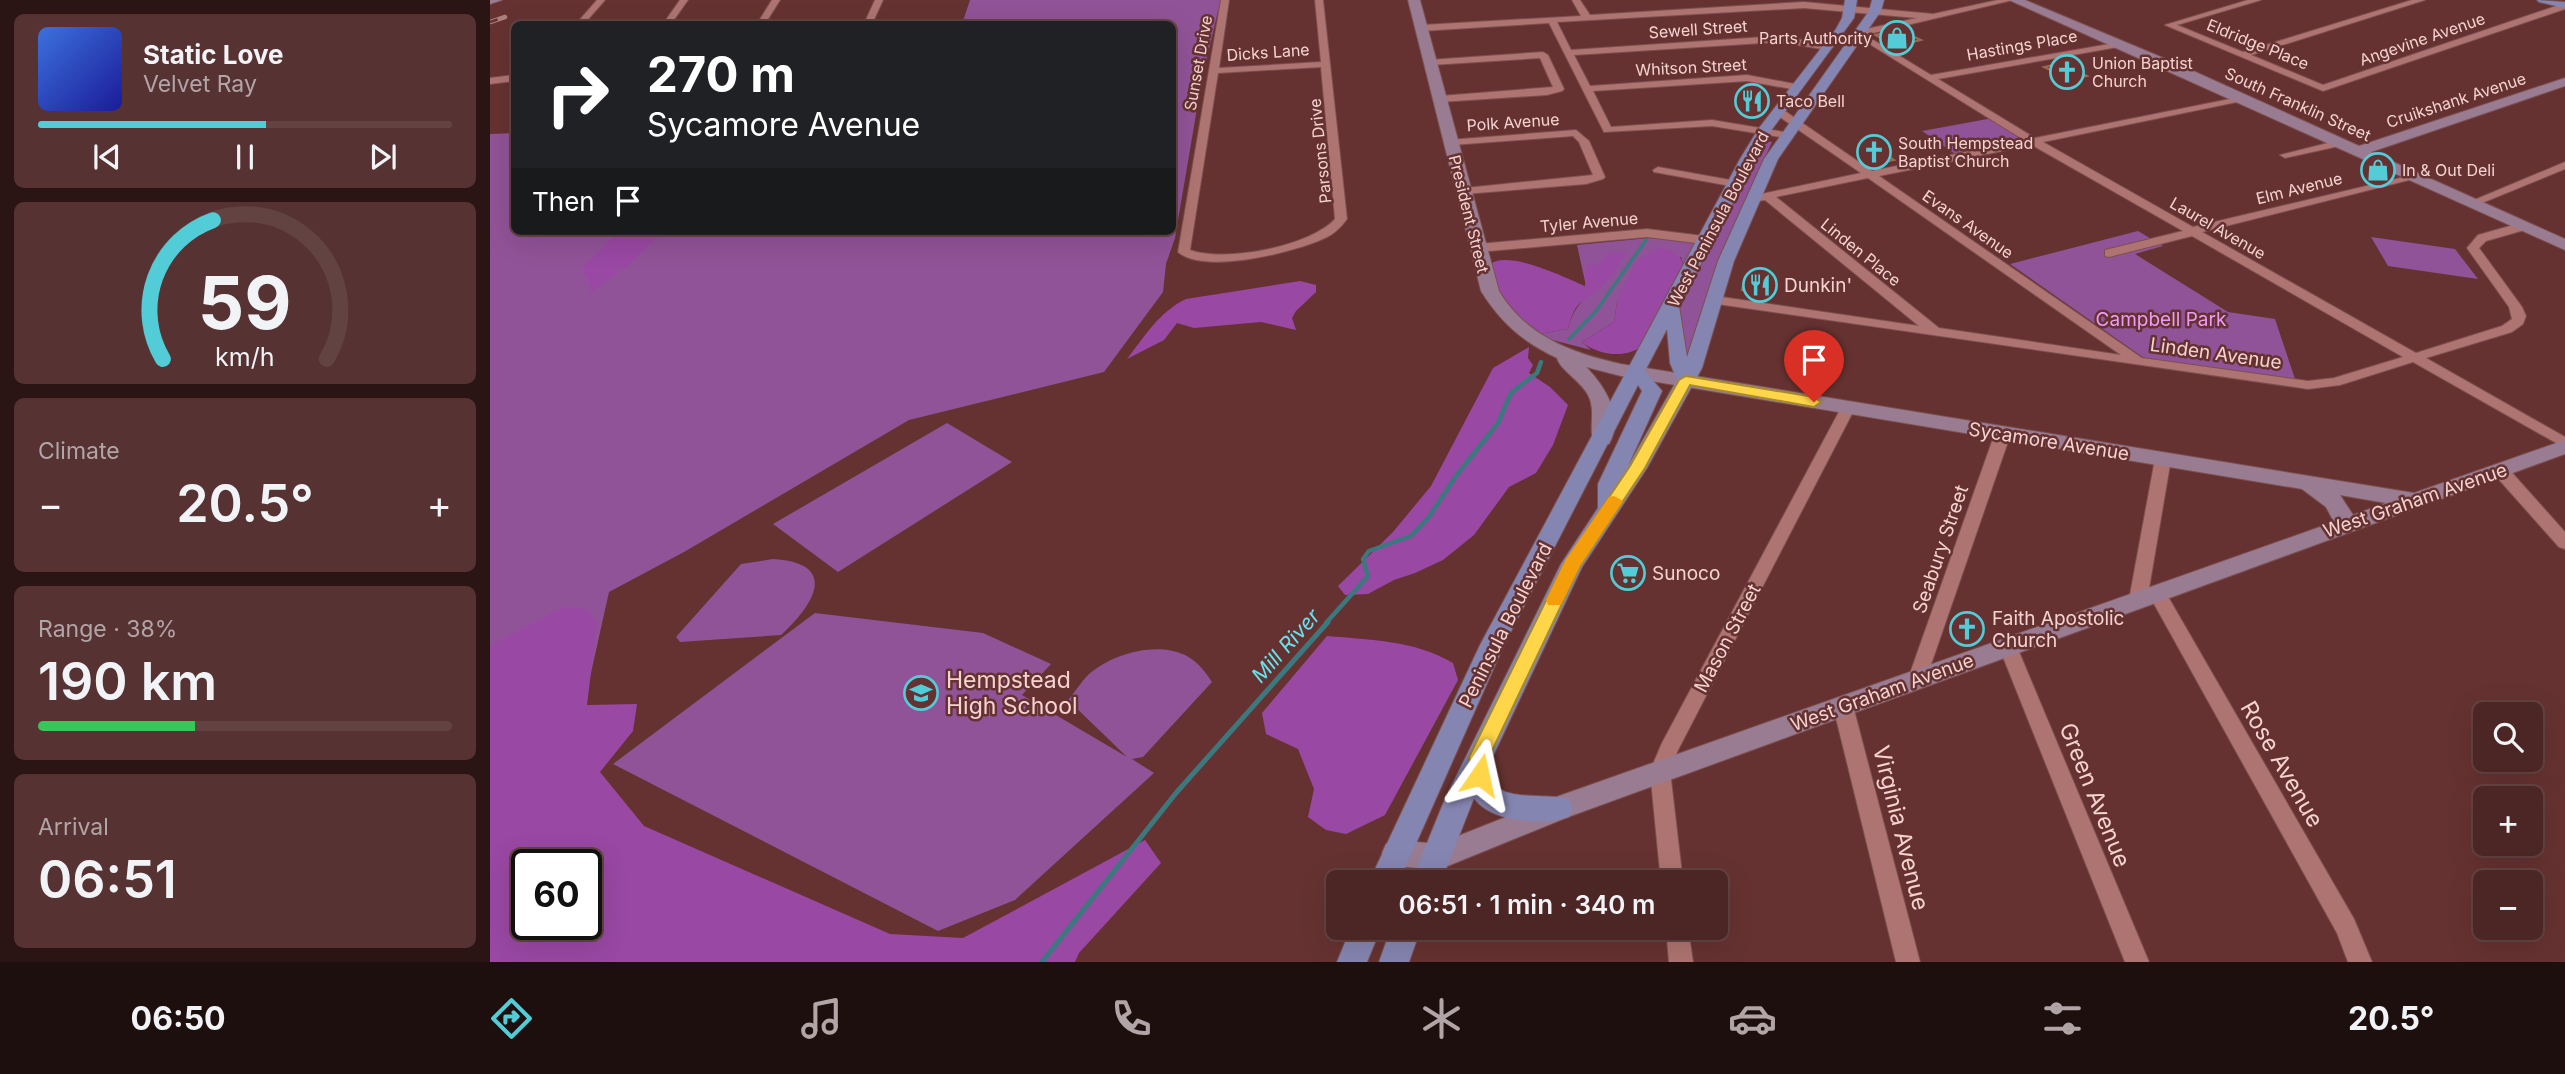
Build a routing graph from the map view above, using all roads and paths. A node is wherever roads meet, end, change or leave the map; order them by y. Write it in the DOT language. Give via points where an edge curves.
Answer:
graph roads {
  1 [pos="496,0"];
  2 [pos="601,0"];
  3 [pos="684,0"];
  4 [pos="776,0"];
  5 [pos="879,0"];
  6 [pos="1225,0"];
  7 [pos="1319,0"];
  8 [pos="1414,0"];
  9 [pos="1576,0"];
  10 [pos="1665,0"];
  11 [pos="2009,0"];
  12 [pos="2015,0"];
  13 [pos="2257,0"];
  14 [pos="2420,0"];
  15 [pos="2543,0"];
  16 [pos="490,1"];
  17 [pos="1851,4"];
  18 [pos="2565,5"];
  19 [pos="1877,6"];
  20 [pos="1675,13"];
  21 [pos="1935,17"];
  22 [pos="1587,18"];
  23 [pos="583,21"];
  24 [pos="669,21"];
  25 [pos="763,21"];
  26 [pos="868,21"];
  27 [pos="1552,21"];
  28 [pos="1422,29"];
  29 [pos="1860,34"];
  30 [pos="2119,44"];
  31 [pos="1828,47"];
  32 [pos="1569,53"];
  33 [pos="2243,55"];
  34 [pos="1430,62"];
  35 [pos="1326,64"];
  36 [pos="1212,71"];
  37 [pos="511,78"];
  38 [pos="1930,78"];
  39 [pos="490,81"];
  40 [pos="2565,82"];
  41 [pos="2329,86"];
  42 [pos="1797,87"];
  43 [pos="1587,89"];
  44 [pos="2242,98"];
  45 [pos="1440,99"];
  46 [pos="1778,111"];
  47 [pos="1795,123"];
  48 [pos="1764,131"];
  49 [pos="1786,135"];
  50 [pos="1452,142"];
  51 [pos="2035,142"];
  52 [pos="2340,143"];
  53 [pos="2359,151"];
  54 [pos="2285,155"];
  55 [pos="2565,165"];
  56 [pos="1658,170"];
  57 [pos="1871,176"];
  58 [pos="2413,176"];
  59 [pos="1736,184"];
  60 [pos="1465,191"];
  61 [pos="1760,198"];
  62 [pos="2473,203"];
  63 [pos="2524,226"];
  64 [pos="2193,231"];
  65 [pos="1704,240"];
  66 [pos="2563,242"];
  67 [pos="1478,248"];
  68 [pos="2109,253"];
  69 [pos="1229,256"];
  70 [pos="1715,300"];
  71 [pos="1671,307"];
  72 [pos="1935,332"];
  73 [pos="1552,349"];
  74 [pos="2414,357"];
  75 [pos="2140,362"];
  76 [pos="1635,372"];
  77 [pos="1686,380"];
  78 [pos="1848,408"];
  79 [pos="2003,433"];
  80 [pos="1602,439"];
  81 [pos="2565,445"];
  82 [pos="2163,459"];
  83 [pos="2500,470"];
  84 [pos="2302,482"];
  85 [pos="2413,500"];
  86 [pos="1608,510"];
  87 [pos="2346,524"];
  88 [pos="2565,543"];
  89 [pos="2148,596"];
  90 [pos="2008,647"];
  91 [pos="1917,679"];
  92 [pos="1843,706"];
  93 [pos="1479,757"];
  94 [pos="1660,771"];
  95 [pos="1559,807"];
  96 [pos="1396,853"];
  97 [pos="1389,870"];
  98 [pos="1432,870"];
  99 [pos="1671,870"];
  100 [pos="1361,940"];
  101 [pos="1402,940"];
  102 [pos="1678,940"];
  103 [pos="1352,962"];
  104 [pos="1394,962"];
  105 [pos="1681,962"];
  106 [pos="1908,962"];
  107 [pos="2137,962"];
  108 [pos="2360,962"];
  1 -- 16 [label="street"];
  2 -- 23 [label="street"];
  3 -- 24 [label="street"];
  4 -- 25 [label="street"];
  5 -- 26 [label="street"];
  6 -- 36 [label="street, Sunset Drive"];
  7 -- 35 [label="street, Parsons Drive"];
  8 -- 28 [label="street, President Street"];
  9 -- 22 [label="street"];
  10 -- 20 [label="street"];
  11 -- 21 [label="street"];
  12 -- 30 [label="street, South Franklin Street"];
  13 -- 33 [label="street, Eldridge Place" via="2169,25"];
  14 -- 33 [label="street"];
  15 -- 18 [label="main road"];
  17 -- 19 [label="street"];
  17 -- 20 [label="street"];
  17 -- 31 [label="main road, West Peninsula Boulevard" via="1845,24"];
  18 -- 41 [label="street, Angevine Avenue"];
  19 -- 21 [label="street"];
  19 -- 29 [label="main road, West Peninsula Boulevard"];
  20 -- 22 [label="street"];
  21 -- 29 [label="street"];
  22 -- 27 [label="street"];
  27 -- 28 [label="street"];
  27 -- 32 [label="street"];
  28 -- 34 [label="street, President Street"];
  29 -- 38 [label="street, Laurel Avenue"];
  29 -- 47 [label="main road, West Peninsula Boulevard"];
  30 -- 38 [label="street, Hastings Place"];
  30 -- 44 [label="street, South Franklin Street"];
  31 -- 32 [label="street, Sewell Street" via="1779,39"];
  31 -- 42 [label="main road, West Peninsula Boulevard"];
  32 -- 43 [label="street"];
  33 -- 41 [label="street, Eldridge Place" via="2323,88"];
  34 -- 45 [label="street, President Street"];
  34 -- 45 [label="street" via="1543,55 1559,89"];
  35 -- 36 [label="street, Dicks Lane"];
  35 -- 69 [label="street, Parsons Drive" via="1341,219 1332,229 1296,245"];
  36 -- 69 [label="street, Sunset Drive" via="1184,252"];
  37 -- 39 [label="street"];
  38 -- 51 [label="street, Laurel Avenue"];
  40 -- 53 [label="street, Cruikshank Avenue"];
  42 -- 43 [label="street, Whitson Street" via="1747,78"];
  42 -- 46 [label="main road, West Peninsula Boulevard"];
  43 -- 48 [label="street" via="1608,130 1712,123"];
  44 -- 51 [label="street"];
  44 -- 52 [label="street, South Franklin Street"];
  45 -- 50 [label="street, President Street"];
  46 -- 47 [label="street, Evans Avenue"];
  46 -- 48 [label="main road, West Peninsula Boulevard"];
  47 -- 49 [label="main road, West Peninsula Boulevard"];
  47 -- 57 [label="street, Evans Avenue"];
  48 -- 49 [label="street"];
  48 -- 59 [label="main road, West Peninsula Boulevard"];
  49 -- 61 [label="main road, West Peninsula Boulevard" via="1771,159"];
  50 -- 60 [label="street, President Street"];
  50 -- 60 [label="street, Polk Avenue" via="1576,133 1599,177"];
  51 -- 57 [label="street"];
  51 -- 64 [label="street, Laurel Avenue"];
  52 -- 53 [label="street, South Franklin Street"];
  52 -- 54 [label="street"];
  53 -- 58 [label="street, South Franklin Street"];
  55 -- 62 [label="street"];
  56 -- 59 [label="street"];
  57 -- 61 [label="street"];
  57 -- 75 [label="street, Evans Avenue"];
  58 -- 62 [label="street, South Franklin Street"];
  58 -- 64 [label="street, Elm Avenue"];
  59 -- 65 [label="main road, West Peninsula Boulevard"];
  60 -- 67 [label="street, President Street"];
  61 -- 70 [label="main road, West Peninsula Boulevard" via="1726,261"];
  61 -- 72 [label="street, Linden Place"];
  62 -- 63 [label="street, South Franklin Street"];
  63 -- 66 [label="street, South Franklin Street"];
  63 -- 74 [label="street, Linden Avenue" via="2486,237 2473,246 2515,307 2518,321 2507,329"];
  64 -- 68 [label="street, Elm Avenue"];
  64 -- 74 [label="street, Laurel Avenue"];
  65 -- 67 [label="street, Tyler Avenue" via="1647,233"];
  65 -- 71 [label="main road, West Peninsula Boulevard"];
  67 -- 73 [label="street, President Street" via="1496,303 1507,318"];
  70 -- 72 [label="street, Linden Avenue"];
  70 -- 77 [label="main road, West Peninsula Boulevard"];
  71 -- 76 [label="main road, West Peninsula Boulevard"];
  71 -- 77 [label="main road" via="1679,369"];
  72 -- 75 [label="street, Linden Avenue"];
  73 -- 76 [label="street, President Street"];
  73 -- 80 [label="street" via="1592,386 1603,409"];
  74 -- 75 [label="street, Linden Avenue" via="2308,386"];
  74 -- 81 [label="street, Laurel Avenue"];
  76 -- 77 [label="street, President Street"];
  76 -- 80 [label="main road, Peninsula Boulevard"];
  76 -- 86 [label="main road" via="1652,391 1609,484"];
  77 -- 78 [label="street, Sycamore Avenue"];
  77 -- 86 [label="main road, Peninsula Boulevard"];
  78 -- 79 [label="street, Sycamore Avenue"];
  78 -- 94 [label="street, Mason Street"];
  79 -- 82 [label="street, Sycamore Avenue"];
  79 -- 91 [label="street, Seabury Street"];
  80 -- 96 [label="main road, Peninsula Boulevard" via="1492,645"];
  81 -- 83 [label="street, West Graham Avenue"];
  82 -- 84 [label="street, Sycamore Avenue"];
  82 -- 89 [label="street" via="2139,583"];
  83 -- 85 [label="street, West Graham Avenue"];
  83 -- 88 [label="street"];
  84 -- 85 [label="street, Sycamore Avenue"];
  84 -- 87 [label="street" via="2337,504"];
  85 -- 87 [label="street, West Graham Avenue"];
  86 -- 93 [label="main road, Peninsula Boulevard" via="1572,564"];
  87 -- 89 [label="street, West Graham Avenue"];
  89 -- 90 [label="street, West Graham Avenue"];
  89 -- 108 [label="street, Rose Avenue" via="2340,916"];
  90 -- 91 [label="street, West Graham Avenue"];
  90 -- 107 [label="street, Green Avenue"];
  91 -- 92 [label="street, West Graham Avenue"];
  92 -- 94 [label="street, West Graham Avenue"];
  92 -- 106 [label="street, Virginia Avenue"];
  93 -- 95 [label="main road" via="1481,785 1487,794 1516,808"];
  93 -- 98 [label="main road, Peninsula Boulevard"];
  94 -- 95 [label="street, West Graham Avenue"];
  94 -- 99 [label="street, Mason Street"];
  95 -- 98 [label="street, West Graham Avenue"];
  96 -- 97 [label="main road, Peninsula Boulevard"];
  96 -- 98 [label="street, West Graham Avenue"];
  100 -- 103 [label="main road"];
  101 -- 104 [label="main road"];
  102 -- 105 [label="street"];
}
